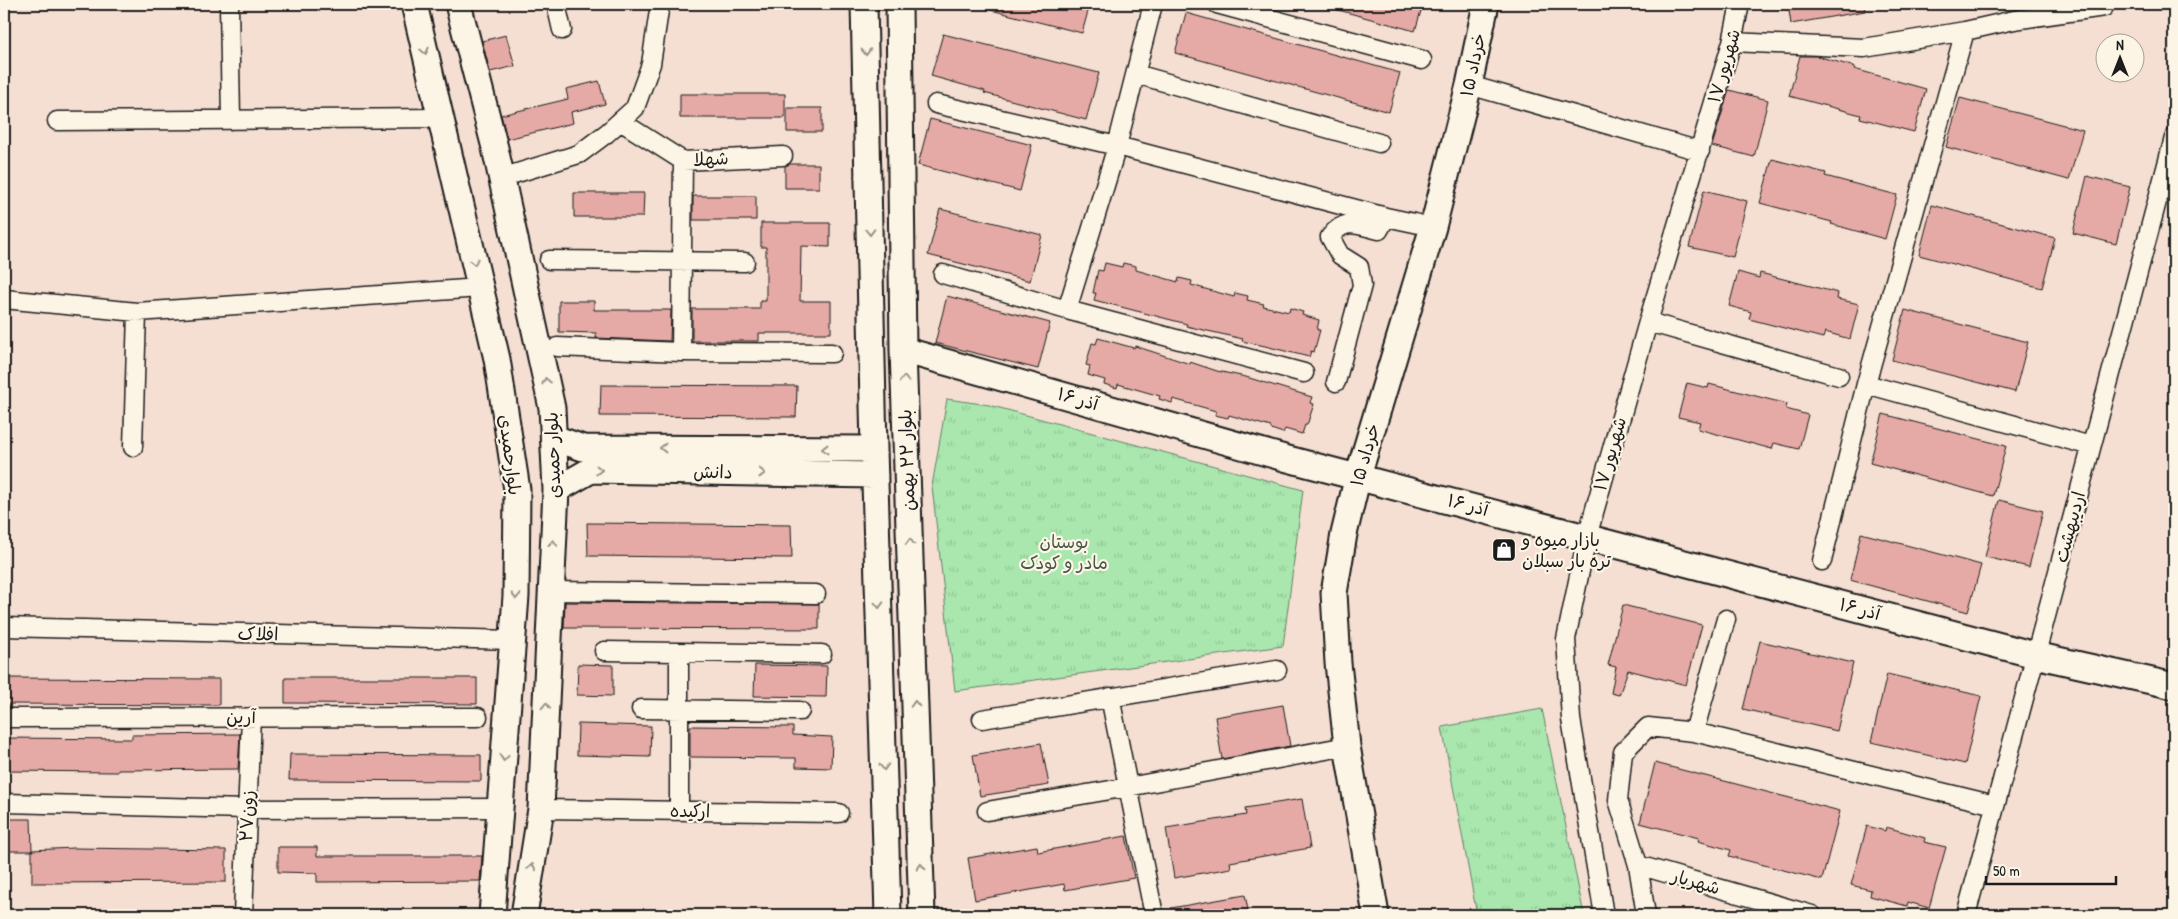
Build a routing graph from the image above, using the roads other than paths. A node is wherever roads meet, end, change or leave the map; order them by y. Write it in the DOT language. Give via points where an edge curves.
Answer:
graph roads {
  1 [pos="229,4"];
  2 [pos="414,4"];
  3 [pos="458,4"];
  4 [pos="556,4"];
  5 [pos="660,4"];
  6 [pos="864,4"];
  7 [pos="899,4"];
  8 [pos="1153,4"];
  9 [pos="1217,4"];
  10 [pos="1486,4"];
  11 [pos="1740,4"];
  12 [pos="2104,7"];
  13 [pos="562,30"];
  14 [pos="1965,31"];
  15 [pos="1732,42"];
  16 [pos="1422,60"];
  17 [pos="1136,74"];
  18 [pos="1470,85"];
  19 [pos="936,104"];
  20 [pos="440,118"];
  21 [pos="231,120"];
  22 [pos="620,121"];
  23 [pos="57,122"];
  24 [pos="2174,138"];
  25 [pos="1379,143"];
  26 [pos="1117,146"];
  27 [pos="1700,150"];
  28 [pos="784,156"];
  29 [pos="682,161"];
  30 [pos="502,178"];
  31 [pos="901,192"];
  32 [pos="869,193"];
  33 [pos="1386,217"];
  34 [pos="1433,227"];
  35 [pos="549,260"];
  36 [pos="682,262"];
  37 [pos="745,262"];
  38 [pos="943,274"];
  39 [pos="480,288"];
  40 [pos="4,299"];
  41 [pos="1067,310"];
  42 [pos="137,312"];
  43 [pos="1648,322"];
  44 [pos="557,347"];
  45 [pos="903,350"];
  46 [pos="681,352"];
  47 [pos="832,353"];
  48 [pos="1304,373"];
  49 [pos="1839,376"];
  50 [pos="1336,382"];
  51 [pos="1866,384"];
  52 [pos="554,438"];
  53 [pos="2091,446"];
  54 [pos="133,447"];
  55 [pos="874,449"];
  56 [pos="875,475"];
  57 [pos="1358,476"];
  58 [pos="556,490"];
  59 [pos="1587,537"];
  60 [pos="1822,561"];
  61 [pos="550,591"];
  62 [pos="816,594"];
  63 [pos="1726,619"];
  64 [pos="4,627"];
  65 [pos="513,640"];
  66 [pos="604,651"];
  67 [pos="678,653"];
  68 [pos="822,654"];
  69 [pos="2035,655"];
  70 [pos="1277,670"];
  71 [pos="2174,686"];
  72 [pos="1110,698"];
  73 [pos="641,709"];
  74 [pos="678,709"];
  75 [pos="800,711"];
  76 [pos="252,717"];
  77 [pos="478,717"];
  78 [pos="4,718"];
  79 [pos="982,719"];
  80 [pos="1694,732"];
  81 [pos="1347,746"];
  82 [pos="1128,788"];
  83 [pos="4,802"];
  84 [pos="1995,805"];
  85 [pos="499,808"];
  86 [pos="248,809"];
  87 [pos="542,809"];
  88 [pos="679,810"];
  89 [pos="987,811"];
  90 [pos="839,813"];
  91 [pos="1638,865"];
  92 [pos="888,906"];
  93 [pos="922,906"];
  94 [pos="243,915"];
  95 [pos="492,915"];
  96 [pos="524,915"];
  97 [pos="1154,915"];
  98 [pos="1376,915"];
  99 [pos="1604,915"];
  100 [pos="1646,915"];
  101 [pos="1812,915"];
  102 [pos="1966,915"];
  1 -- 21 [label="street"];
  2 -- 20 [label="street, بلوارحمیدی, one-way"];
  3 -- 30 [label="street, بلوار حمیدی"];
  4 -- 13 [label="street"];
  5 -- 22 [label="street" via="651,64 635,108"];
  6 -- 32 [label="street, بلوار ۲۲ بهمن, one-way"];
  7 -- 31 [label="street, بلوار ۲۲ بهمن"];
  8 -- 17 [label="street"];
  9 -- 16 [label="street"];
  10 -- 18 [label="street, ۱۵ خرداد"];
  11 -- 15 [label="street, ۱۷ شهریور"];
  12 -- 14 [label="street" via="2014,20"];
  14 -- 15 [label="street" via="1864,48"];
  14 -- 51 [label="street"];
  15 -- 27 [label="street, ۱۷ شهریور"];
  17 -- 25 [label="street"];
  17 -- 26 [label="street"];
  18 -- 27 [label="street"];
  18 -- 34 [label="street, ۱۵ خرداد"];
  19 -- 26 [label="street"];
  20 -- 21 [label="street"];
  20 -- 39 [label="street, بلوارحمیدی, one-way"];
  21 -- 23 [label="street"];
  22 -- 29 [label="street, شهلا"];
  22 -- 30 [label="street" via="579,154"];
  24 -- 53 [label="street, اردیبهشت"];
  26 -- 33 [label="street"];
  26 -- 41 [label="street"];
  27 -- 43 [label="street, ۱۷ شهریور"];
  28 -- 29 [label="street, شهلا"];
  29 -- 36 [label="street"];
  52 -- 30 [label="street, بلوار حمیدی, one-way" via="552,408"];
  31 -- 32 [label="street"];
  31 -- 45 [label="street, بلوار ۲۲ بهمن"];
  32 -- 55 [label="street, بلوار ۲۲ بهمن, one-way"];
  33 -- 34 [label="street"];
  33 -- 50 [label="street" via="1379,230 1350,224 1337,228 1330,237 1340,255 1359,267 1362,285"];
  34 -- 57 [label="street, ۱۵ خرداد"];
  35 -- 36 [label="street"];
  36 -- 37 [label="street"];
  36 -- 46 [label="street"];
  38 -- 41 [label="street"];
  39 -- 42 [label="street"];
  39 -- 65 [label="street, بلوارحمیدی, one-way" via="497,359 517,490"];
  40 -- 42 [label="street"];
  41 -- 48 [label="street"];
  42 -- 54 [label="street"];
  43 -- 49 [label="street"];
  43 -- 59 [label="street, ۱۷ شهریور"];
  44 -- 46 [label="street"];
  45 -- 57 [label="street, ۱۶ آذر"];
  93 -- 45 [label="street, بلوار ۲۲ بهمن, one-way"];
  46 -- 47 [label="street"];
  51 -- 53 [label="street"];
  51 -- 60 [label="street"];
  55 -- 52 [label="street, دانش, one-way" via="583,448"];
  52 -- 58 [label="street, بلوار حمیدی"];
  53 -- 69 [label="street, اردیبهشت"];
  55 -- 56 [label="street, بلوار ۲۲ بهمن"];
  58 -- 56 [label="street, دانش, one-way" via="591,470"];
  56 -- 92 [label="street, بلوار ۲۲ بهمن, one-way"];
  57 -- 59 [label="street, ۱۶ آذر"];
  57 -- 81 [label="street, ۱۵ خرداد" via="1334,593"];
  61 -- 58 [label="street, بلوار حمیدی, one-way"];
  59 -- 69 [label="street, ۱۶ آذر"];
  59 -- 99 [label="street, ۱۷ شهریور" via="1566,639 1571,719"];
  61 -- 62 [label="street"];
  87 -- 61 [label="street, بلوار حمیدی, one-way"];
  63 -- 80 [label="street"];
  64 -- 65 [label="street, افلاک"];
  65 -- 85 [label="street, بلوارحمیدی, one-way"];
  66 -- 67 [label="street"];
  67 -- 68 [label="street"];
  67 -- 74 [label="street"];
  69 -- 71 [label="street, ۱۶ آذر"];
  69 -- 84 [label="street, اردیبهشت"];
  70 -- 72 [label="street"];
  72 -- 79 [label="street"];
  72 -- 82 [label="street"];
  73 -- 74 [label="street"];
  74 -- 75 [label="street"];
  74 -- 88 [label="street"];
  76 -- 77 [label="street, آرین"];
  76 -- 78 [label="street, آرین"];
  76 -- 86 [label="street, زون۲۷"];
  80 -- 84 [label="street"];
  80 -- 91 [label="street" via="1648,727 1623,752 1618,800"];
  81 -- 82 [label="street"];
  81 -- 98 [label="street, ۱۵ خرداد"];
  82 -- 89 [label="street"];
  82 -- 97 [label="street"];
  83 -- 86 [label="street"];
  84 -- 102 [label="street, اردیبهشت"];
  85 -- 86 [label="street"];
  85 -- 95 [label="street, بلوارحمیدی"];
  86 -- 94 [label="street, زون۲۷"];
  87 -- 88 [label="street, ارکیده"];
  96 -- 87 [label="street, بلوار حمیدی, one-way"];
  88 -- 90 [label="street, ارکیده"];
  91 -- 100 [label="street"];
  91 -- 101 [label="street, شهریار"];
  92 -- 93 [label="street"];
}
